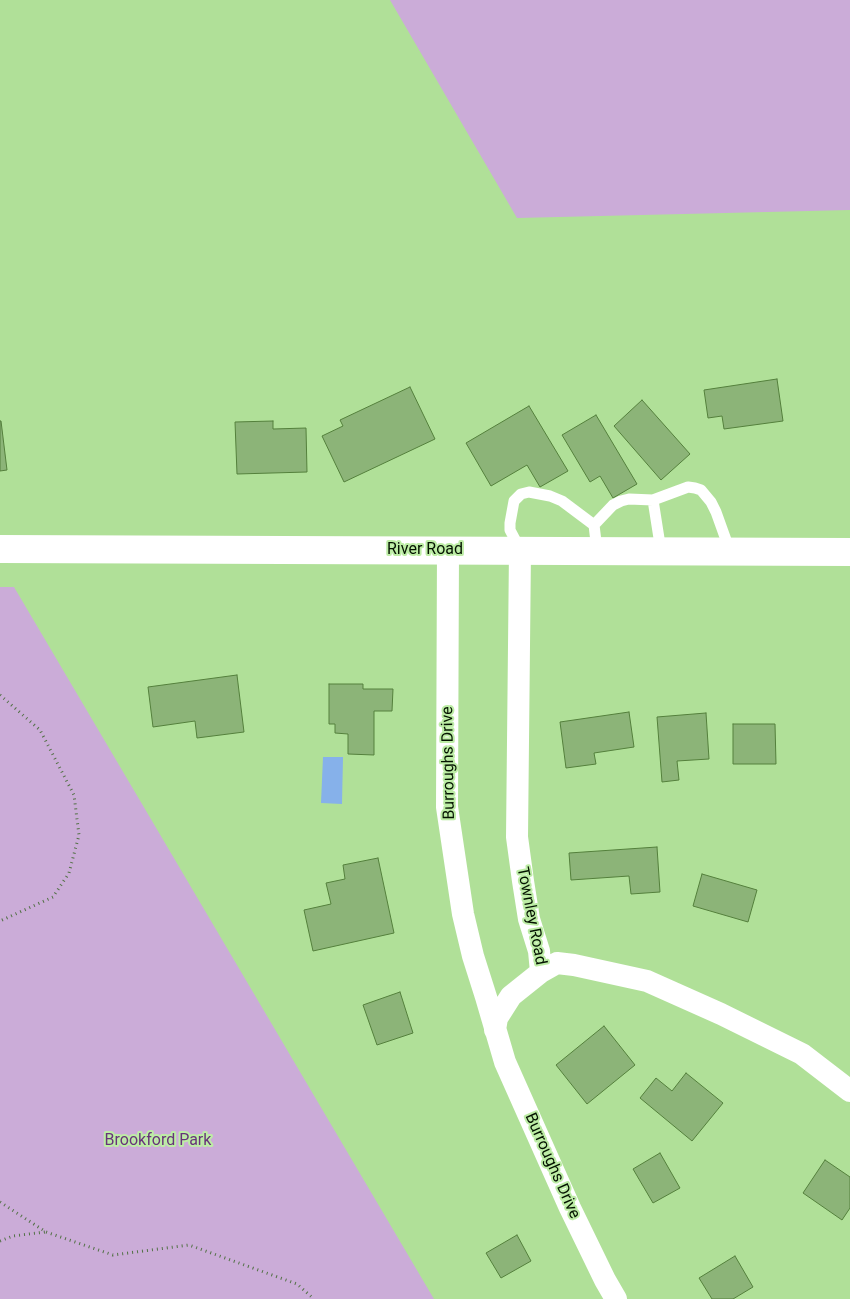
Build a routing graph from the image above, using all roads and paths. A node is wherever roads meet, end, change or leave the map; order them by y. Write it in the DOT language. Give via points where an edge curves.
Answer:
graph roads {
  1 [pos="653,500"];
  2 [pos="596,538"];
  3 [pos="0,548"];
  4 [pos="448,550"];
  5 [pos="520,550"];
  6 [pos="661,551"];
  7 [pos="730,551"];
  8 [pos="850,552"];
  9 [pos="0,695"];
  10 [pos="0,921"];
  11 [pos="540,972"];
  12 [pos="496,1030"];
  13 [pos="850,1091"];
  14 [pos="0,1202"];
  15 [pos="46,1232"];
  16 [pos="0,1241"];
  17 [pos="314,1299"];
  18 [pos="616,1299"];
  1 -- 2 [label="lane" via="629,499 609,509"];
  1 -- 6 [label="lane"];
  1 -- 7 [label="lane" via="688,487 701,490 716,512"];
  2 -- 5 [label="street, River Road"];
  2 -- 5 [label="lane" via="562,501 536,492 521,494 514,501 510,523"];
  2 -- 6 [label="street, River Road"];
  3 -- 4 [label="street, River Road"];
  4 -- 5 [label="street, River Road"];
  4 -- 12 [label="street, Burroughs Drive" via="447,807 463,914"];
  5 -- 11 [label="street, Townley Road" via="517,837 530,919 539,951"];
  6 -- 7 [label="street, River Road"];
  7 -- 8 [label="street, River Road"];
  9 -- 10 [label="path" via="40,730 74,795 80,835 69,873 53,897"];
  11 -- 12 [label="street" via="511,996 497,1018"];
  11 -- 13 [label="street, Townley Road" via="557,963 647,981 802,1054"];
  12 -- 18 [label="street, Burroughs Drive" via="504,1062 570,1208"];
  14 -- 15 [label="path"];
  15 -- 16 [label="path"];
  15 -- 17 [label="path" via="113,1255 189,1245 298,1284"];
}
